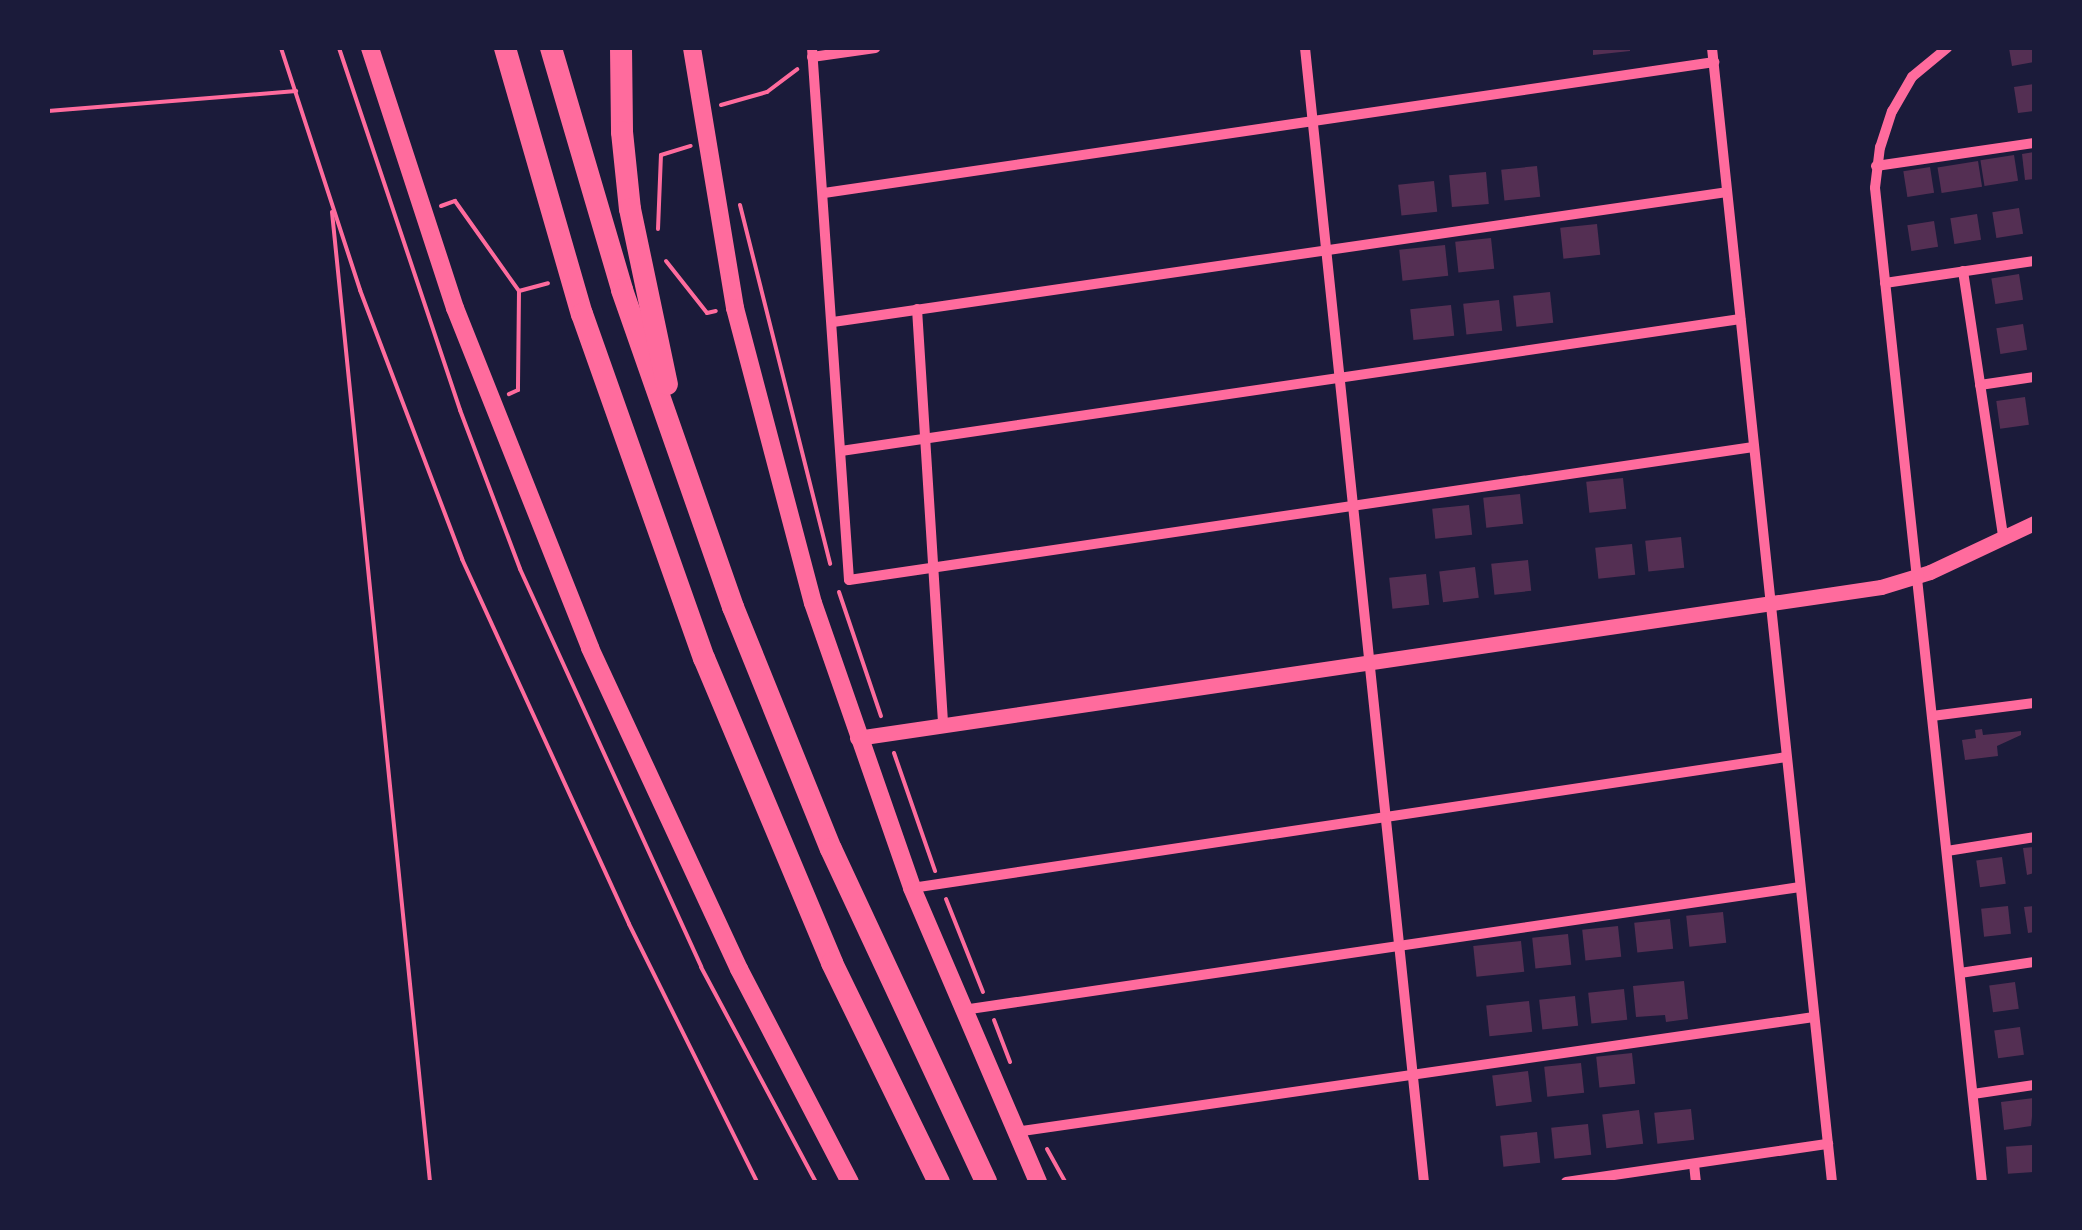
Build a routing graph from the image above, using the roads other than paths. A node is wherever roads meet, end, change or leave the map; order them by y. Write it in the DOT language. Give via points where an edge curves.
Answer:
graph roads {
  1 [pos="370,48"];
  2 [pos="505,48"];
  3 [pos="550,48"];
  4 [pos="621,48"];
  5 [pos="692,48"];
  6 [pos="875,48"];
  7 [pos="1305,48"];
  8 [pos="1712,48"];
  9 [pos="1947,48"];
  10 [pos="812,52"];
  11 [pos="1714,62"];
  12 [pos="1312,122"];
  13 [pos="2034,143"];
  14 [pos="1876,166"];
  15 [pos="1727,192"];
  16 [pos="824,193"];
  17 [pos="1326,250"];
  18 [pos="2034,260"];
  19 [pos="1963,271"];
  20 [pos="1885,283"];
  21 [pos="917,309"];
  22 [pos="1740,319"];
  23 [pos="833,322"];
  24 [pos="2034,377"];
  25 [pos="1340,378"];
  26 [pos="1980,385"];
  27 [pos="925,438"];
  28 [pos="1754,447"];
  29 [pos="841,451"];
  30 [pos="689,485"];
  31 [pos="1353,507"];
  32 [pos="2034,523"];
  33 [pos="2003,536"];
  34 [pos="934,569"];
  35 [pos="1917,577"];
  36 [pos="1770,603"];
  37 [pos="1370,662"];
  38 [pos="2034,702"];
  39 [pos="1932,716"];
  40 [pos="943,725"];
  41 [pos="857,738"];
  42 [pos="1786,758"];
  43 [pos="1385,817"];
  44 [pos="2034,837"];
  45 [pos="1946,851"];
  46 [pos="1800,887"];
  47 [pos="912,888"];
  48 [pos="1399,946"];
  49 [pos="2034,962"];
  50 [pos="1960,973"];
  51 [pos="962,1010"];
  52 [pos="1814,1017"];
  53 [pos="1413,1075"];
  54 [pos="2034,1084"];
  55 [pos="1972,1094"];
  56 [pos="1014,1132"];
  57 [pos="1828,1144"];
  58 [pos="1694,1164"];
  59 [pos="850,1182"];
  60 [pos="938,1182"];
  61 [pos="986,1182"];
  62 [pos="1038,1182"];
  63 [pos="1424,1182"];
  64 [pos="1566,1182"];
  65 [pos="1696,1182"];
  66 [pos="1832,1182"];
  67 [pos="1982,1182"];
  1 -- 59 [label="main road" via="456,308 582,630 739,969"];
  2 -- 60 [label="highway" via="582,314 697,641 832,962"];
  3 -- 30 [label="highway"];
  4 -- 30 [label="highway" via="630,209"];
  5 -- 41 [label="main road" via="753,386"];
  6 -- 10 [label="street"];
  7 -- 12 [label="street"];
  8 -- 11 [label="street"];
  9 -- 14 [label="street" via="1901,93"];
  10 -- 16 [label="street"];
  11 -- 12 [label="street"];
  11 -- 15 [label="street"];
  12 -- 16 [label="street"];
  12 -- 17 [label="street"];
  13 -- 14 [label="street"];
  14 -- 20 [label="street"];
  15 -- 17 [label="street"];
  15 -- 22 [label="street"];
  16 -- 23 [label="street"];
  17 -- 21 [label="street"];
  17 -- 25 [label="street"];
  18 -- 19 [label="street"];
  19 -- 20 [label="street"];
  19 -- 26 [label="street"];
  20 -- 35 [label="street"];
  21 -- 23 [label="street"];
  21 -- 27 [label="street"];
  22 -- 25 [label="street"];
  22 -- 28 [label="street"];
  23 -- 29 [label="street"];
  24 -- 26 [label="street"];
  25 -- 27 [label="street"];
  25 -- 31 [label="street"];
  26 -- 33 [label="street"];
  27 -- 29 [label="street"];
  27 -- 34 [label="street"];
  28 -- 31 [label="street"];
  28 -- 36 [label="street"];
  29 -- 34 [label="street" via="849,580"];
  30 -- 61 [label="highway" via="831,849"];
  31 -- 34 [label="street"];
  31 -- 37 [label="street"];
  32 -- 33 [label="street"];
  33 -- 35 [label="street"];
  34 -- 40 [label="street"];
  35 -- 36 [label="street"];
  35 -- 39 [label="street"];
  36 -- 37 [label="street"];
  36 -- 42 [label="street"];
  37 -- 40 [label="street"];
  37 -- 43 [label="street"];
  38 -- 39 [label="street"];
  39 -- 45 [label="street"];
  40 -- 41 [label="street"];
  41 -- 47 [label="main road"];
  42 -- 43 [label="street"];
  42 -- 46 [label="street"];
  43 -- 47 [label="street"];
  43 -- 48 [label="street"];
  44 -- 45 [label="street"];
  45 -- 50 [label="street"];
  46 -- 48 [label="street"];
  46 -- 52 [label="street"];
  47 -- 51 [label="main road"];
  48 -- 51 [label="street"];
  48 -- 53 [label="street"];
  49 -- 50 [label="street"];
  50 -- 55 [label="street"];
  51 -- 56 [label="main road"];
  52 -- 53 [label="street"];
  52 -- 57 [label="street"];
  53 -- 56 [label="street"];
  53 -- 63 [label="street"];
  54 -- 55 [label="street"];
  55 -- 67 [label="street"];
  56 -- 62 [label="main road"];
  57 -- 58 [label="street"];
  57 -- 66 [label="street"];
  58 -- 64 [label="street"];
  58 -- 65 [label="street"];
}
